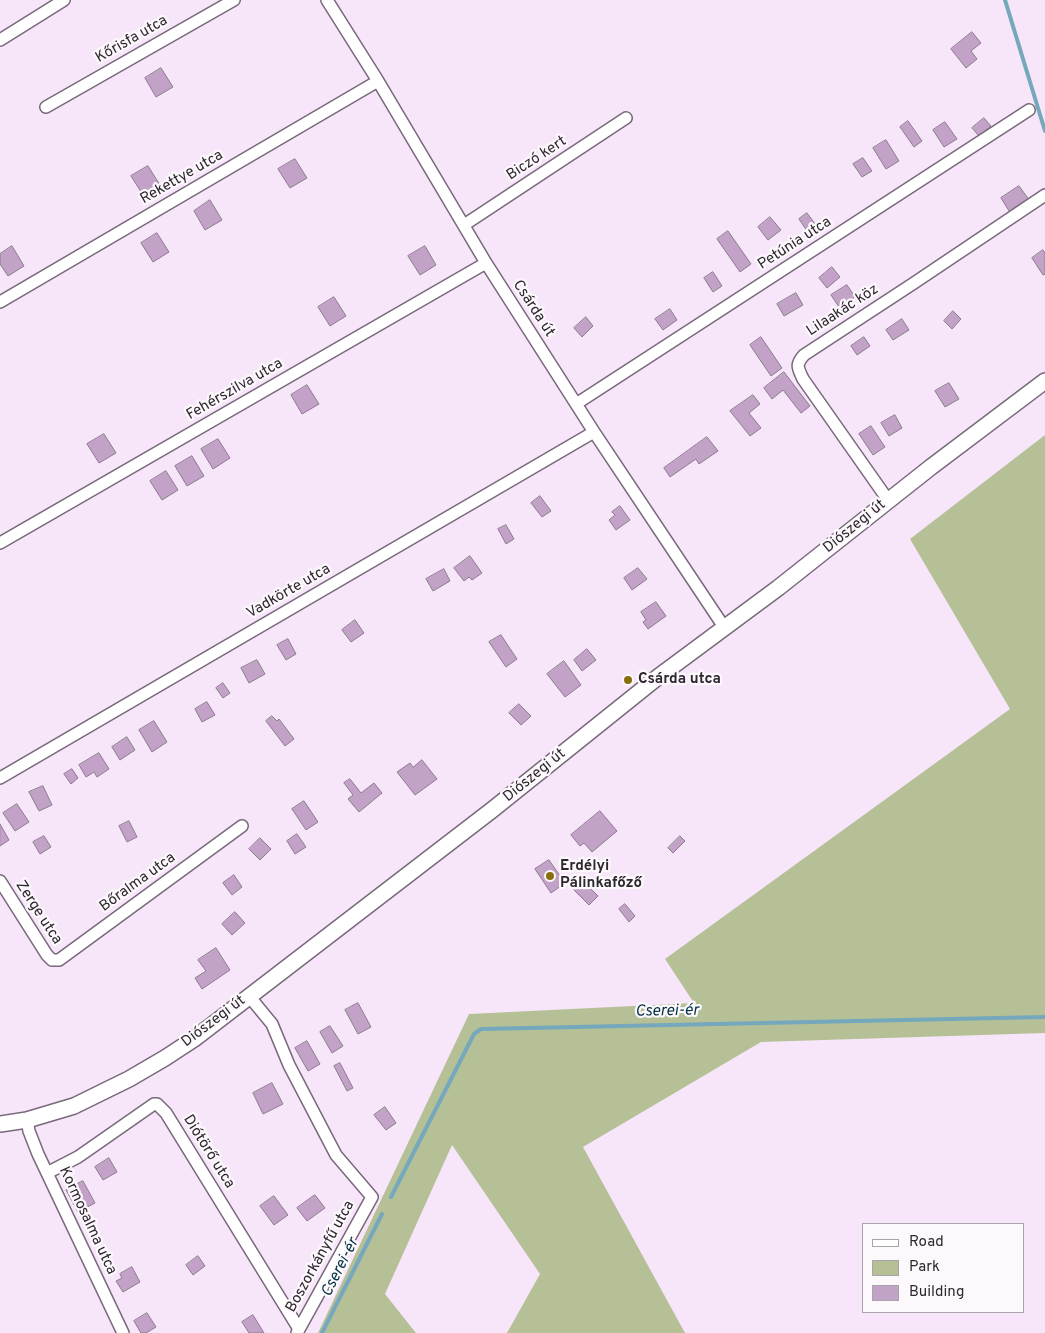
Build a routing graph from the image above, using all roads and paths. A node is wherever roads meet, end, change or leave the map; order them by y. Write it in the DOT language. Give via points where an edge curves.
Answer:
graph roads {
  1 [pos="64,0"];
  2 [pos="234,0"];
  3 [pos="327,0"];
  4 [pos="0,40"];
  5 [pos="378,81"];
  6 [pos="46,107"];
  7 [pos="1029,110"];
  8 [pos="626,118"];
  9 [pos="1045,195"];
  10 [pos="464,225"];
  11 [pos="486,262"];
  12 [pos="0,302"];
  13 [pos="1045,381"];
  14 [pos="576,404"];
  15 [pos="594,432"];
  16 [pos="888,500"];
  17 [pos="0,543"];
  18 [pos="724,627"];
  19 [pos="0,778"];
  20 [pos="242,826"];
  21 [pos="0,881"];
  22 [pos="52,960"];
  23 [pos="249,996"];
  24 [pos="27,1120"];
  25 [pos="0,1124"];
  26 [pos="47,1173"];
  27 [pos="298,1331"];
  28 [pos="123,1333"];
  1 -- 4 [label="street"];
  2 -- 6 [label="street, Kőrisfa utca"];
  3 -- 5 [label="street, Csárda út"];
  5 -- 10 [label="street, Csárda út"];
  5 -- 12 [label="street, Rekettye utca"];
  7 -- 14 [label="street, Petúnia utca"];
  8 -- 10 [label="street, Biczó kert"];
  9 -- 16 [label="street, Lilaakác köz" via="799,360 798,368 803,380"];
  10 -- 11 [label="street, Csárda út"];
  11 -- 14 [label="street, Csárda út"];
  11 -- 17 [label="street, Fehérszilva utca"];
  13 -- 16 [label="main road, Diószegi út"];
  14 -- 15 [label="street, Csárda út"];
  15 -- 18 [label="street, Csárda út"];
  15 -- 19 [label="street, Vadkörte utca"];
  16 -- 18 [label="main road, Diószegi út"];
  18 -- 23 [label="main road, Diószegi út"];
  20 -- 22 [label="street, Bőralma utca" via="59,960"];
  21 -- 22 [label="street, Zerge utca"];
  23 -- 24 [label="main road, Diószegi út" via="194,1038 130,1079 74,1106"];
  23 -- 27 [label="street, Boszorkányfű utca" via="272,1024 289,1065 336,1155 372,1197"];
  24 -- 25 [label="main road, Diószegi út"];
  24 -- 26 [label="street, Kormosalma utca"];
  26 -- 27 [label="street, Diótörő utca" via="78,1157 157,1104 166,1113"];
  26 -- 28 [label="street, Kormosalma utca"];
}
